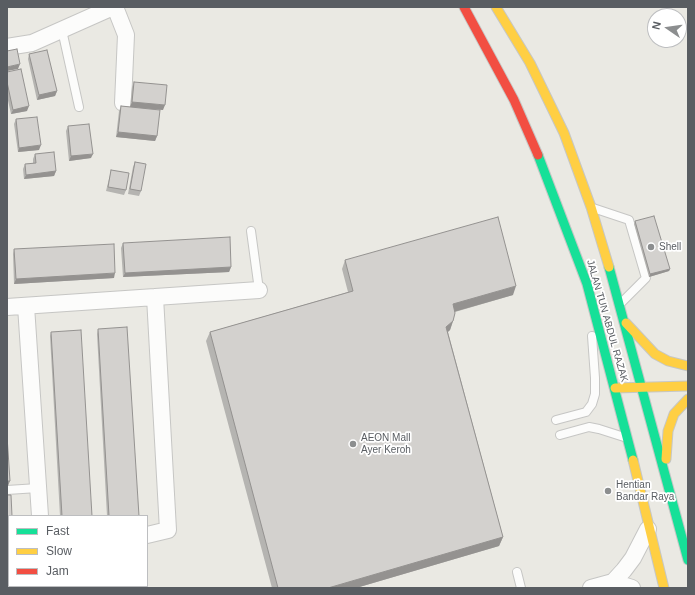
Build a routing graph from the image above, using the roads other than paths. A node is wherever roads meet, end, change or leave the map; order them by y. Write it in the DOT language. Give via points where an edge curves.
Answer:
graph roads {
  1 [pos="114,7"];
  2 [pos="464,7"];
  3 [pos="496,7"];
  4 [pos="62,30"];
  5 [pos="8,44"];
  6 [pos="123,103"];
  7 [pos="79,107"];
  8 [pos="591,207"];
  9 [pos="251,231"];
  10 [pos="587,284"];
  11 [pos="259,290"];
  12 [pos="155,297"];
  13 [pos="620,304"];
  14 [pos="26,306"];
  15 [pos="7,307"];
  16 [pos="623,319"];
  17 [pos="688,366"];
  18 [pos="641,386"];
  19 [pos="688,386"];
  20 [pos="615,388"];
  21 [pos="688,400"];
  22 [pos="556,420"];
  23 [pos="560,434"];
  24 [pos="627,438"];
  25 [pos="38,488"];
  26 [pos="7,490"];
  27 [pos="669,491"];
  28 [pos="40,515"];
  29 [pos="648,529"];
  30 [pos="148,535"];
  31 [pos="688,560"];
  32 [pos="517,572"];
  33 [pos="612,582"];
  34 [pos="521,588"];
  35 [pos="591,588"];
  36 [pos="632,588"];
  37 [pos="664,588"];
  1 -- 4 [label="street"];
  1 -- 6 [label="street" via="126,35"];
  2 -- 10 [label="main road, JALAN TUN ABDUL RAZAK" via="514,100 547,175"];
  3 -- 8 [label="main road, JALAN TUN ABDUL RAZAK" via="530,63 564,133"];
  4 -- 5 [label="street" via="32,43"];
  4 -- 7 [label="lane"];
  8 -- 13 [label="main road, JALAN TUN ABDUL RAZAK"];
  8 -- 13 [label="lane" via="629,220 646,278"];
  9 -- 11 [label="lane"];
  10 -- 20 [label="main road, JALAN TUN ABDUL RAZAK"];
  10 -- 22 [label="lane" via="595,394 586,412"];
  11 -- 12 [label="street"];
  12 -- 14 [label="street"];
  12 -- 30 [label="street" via="168,530"];
  13 -- 16 [label="main road, JALAN TUN ABDUL RAZAK"];
  14 -- 15 [label="street"];
  14 -- 25 [label="street"];
  16 -- 17 [label="main road" via="655,354 668,361"];
  16 -- 18 [label="main road, JALAN TUN ABDUL RAZAK"];
  18 -- 19 [label="main road"];
  18 -- 20 [label="main road"];
  18 -- 27 [label="main road, JALAN TUN ABDUL RAZAK"];
  20 -- 24 [label="main road, JALAN TUN ABDUL RAZAK"];
  21 -- 27 [label="main road" via="674,414 668,432 666,451"];
  23 -- 24 [label="lane" via="588,427"];
  24 -- 29 [label="main road, JALAN TUN ABDUL RAZAK"];
  25 -- 26 [label="lane"];
  25 -- 28 [label="street"];
  27 -- 31 [label="main road, JALAN TUN ABDUL RAZAK"];
  29 -- 33 [label="street" via="633,558"];
  29 -- 37 [label="main road, JALAN TUN ABDUL RAZAK"];
  32 -- 34 [label="lane"];
  33 -- 35 [label="street"];
  33 -- 36 [label="street"];
}
